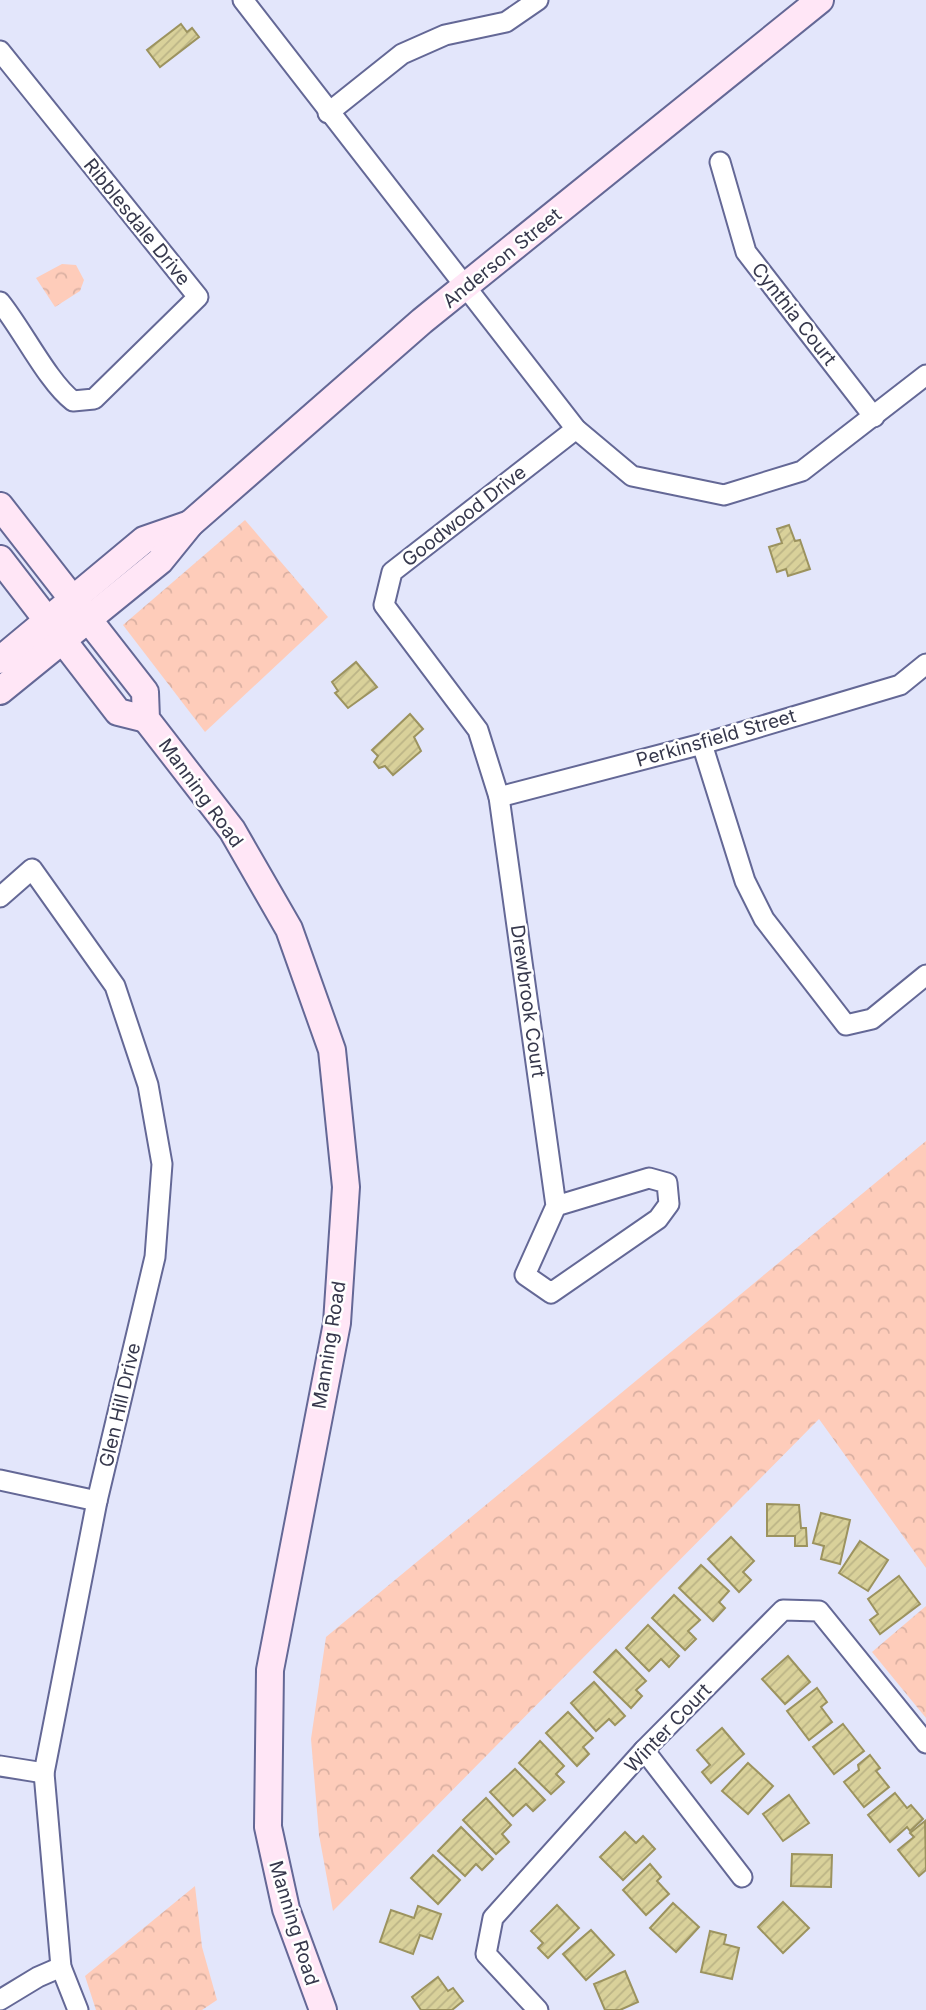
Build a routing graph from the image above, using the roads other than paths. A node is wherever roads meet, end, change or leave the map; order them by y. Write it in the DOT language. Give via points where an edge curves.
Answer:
graph roads {
  1 [pos="243,0"];
  2 [pos="538,0"];
  3 [pos="820,0"];
  4 [pos="0,51"];
  5 [pos="328,113"];
  6 [pos="720,162"];
  7 [pos="466,288"];
  8 [pos="0,302"];
  9 [pos="926,375"];
  10 [pos="874,417"];
  11 [pos="576,429"];
  12 [pos="0,506"];
  13 [pos="190,523"];
  14 [pos="0,559"];
  15 [pos="73,599"];
  16 [pos="47,620"];
  17 [pos="90,620"];
  18 [pos="63,641"];
  19 [pos="0,660"];
  20 [pos="926,664"];
  21 [pos="0,691"];
  22 [pos="146,719"];
  23 [pos="702,744"];
  24 [pos="499,797"];
  25 [pos="0,897"];
  26 [pos="926,975"];
  27 [pos="556,1206"];
  28 [pos="0,1480"];
  29 [pos="97,1501"];
  30 [pos="926,1743"];
  31 [pos="644,1750"];
  32 [pos="0,1766"];
  33 [pos="44,1773"];
  34 [pos="741,1877"];
  35 [pos="61,1967"];
  36 [pos="0,2000"];
  37 [pos="78,2010"];
  38 [pos="323,2010"];
  39 [pos="538,2010"];
  1 -- 5 [label="street"];
  2 -- 5 [label="street" via="506,22 445,35 401,54"];
  3 -- 7 [label="main road, Anderson Street"];
  4 -- 8 [label="street, Ribblesdale Drive" via="198,298 94,399 73,401 59,389"];
  5 -- 7 [label="street"];
  6 -- 10 [label="street, Cynthia Court" via="746,252"];
  7 -- 11 [label="street"];
  7 -- 13 [label="main road, Anderson Street"];
  9 -- 10 [label="street"];
  10 -- 11 [label="street" via="802,471 724,495 632,475"];
  11 -- 24 [label="street, Goodwood Drive" via="392,572 384,605 478,730"];
  12 -- 15 [label="main road, Manning Road"];
  13 -- 15 [label="main road, Anderson Street" via="144,540"];
  13 -- 17 [label="main road, Anderson Street" via="160,561"];
  14 -- 16 [label="main road, Manning Road"];
  15 -- 16 [label="main road, Anderson Street"];
  15 -- 17 [label="main road, Manning Road"];
  16 -- 18 [label="main road, Manning Road"];
  16 -- 19 [label="main road, Anderson Street"];
  17 -- 18 [label="main road, Anderson Street"];
  17 -- 22 [label="main road, Manning Road" via="145,692"];
  18 -- 21 [label="main road, Anderson Street"];
  18 -- 22 [label="main road, Manning Road" via="118,712"];
  20 -- 23 [label="street, Perkinsfield Street" via="900,685"];
  22 -- 38 [label="main road, Manning Road" via="232,830 289,929 332,1050 346,1187 337,1323 270,1670 268,1827 286,1909"];
  23 -- 24 [label="street, Perkinsfield Street"];
  23 -- 26 [label="street" via="745,881 764,919 846,1025 872,1019"];
  24 -- 27 [label="street, Drewbrook Court"];
  25 -- 29 [label="street, Glen Hill Drive" via="32,869 115,986 148,1085 162,1164 155,1256"];
  27 -- 27 [label="street" via="525,1275 551,1293 658,1220 669,1204 667,1183 649,1178"];
  28 -- 29 [label="street"];
  29 -- 33 [label="street, Glen Hill Drive"];
  30 -- 31 [label="street, Winter Court" via="819,1611 783,1610"];
  31 -- 34 [label="street"];
  31 -- 39 [label="street, Winter Court" via="493,1918 486,1954"];
  32 -- 33 [label="street"];
  33 -- 35 [label="street, Glen Hill Drive"];
  35 -- 36 [label="street"];
  35 -- 37 [label="street, Glen Hill Drive"];
}
